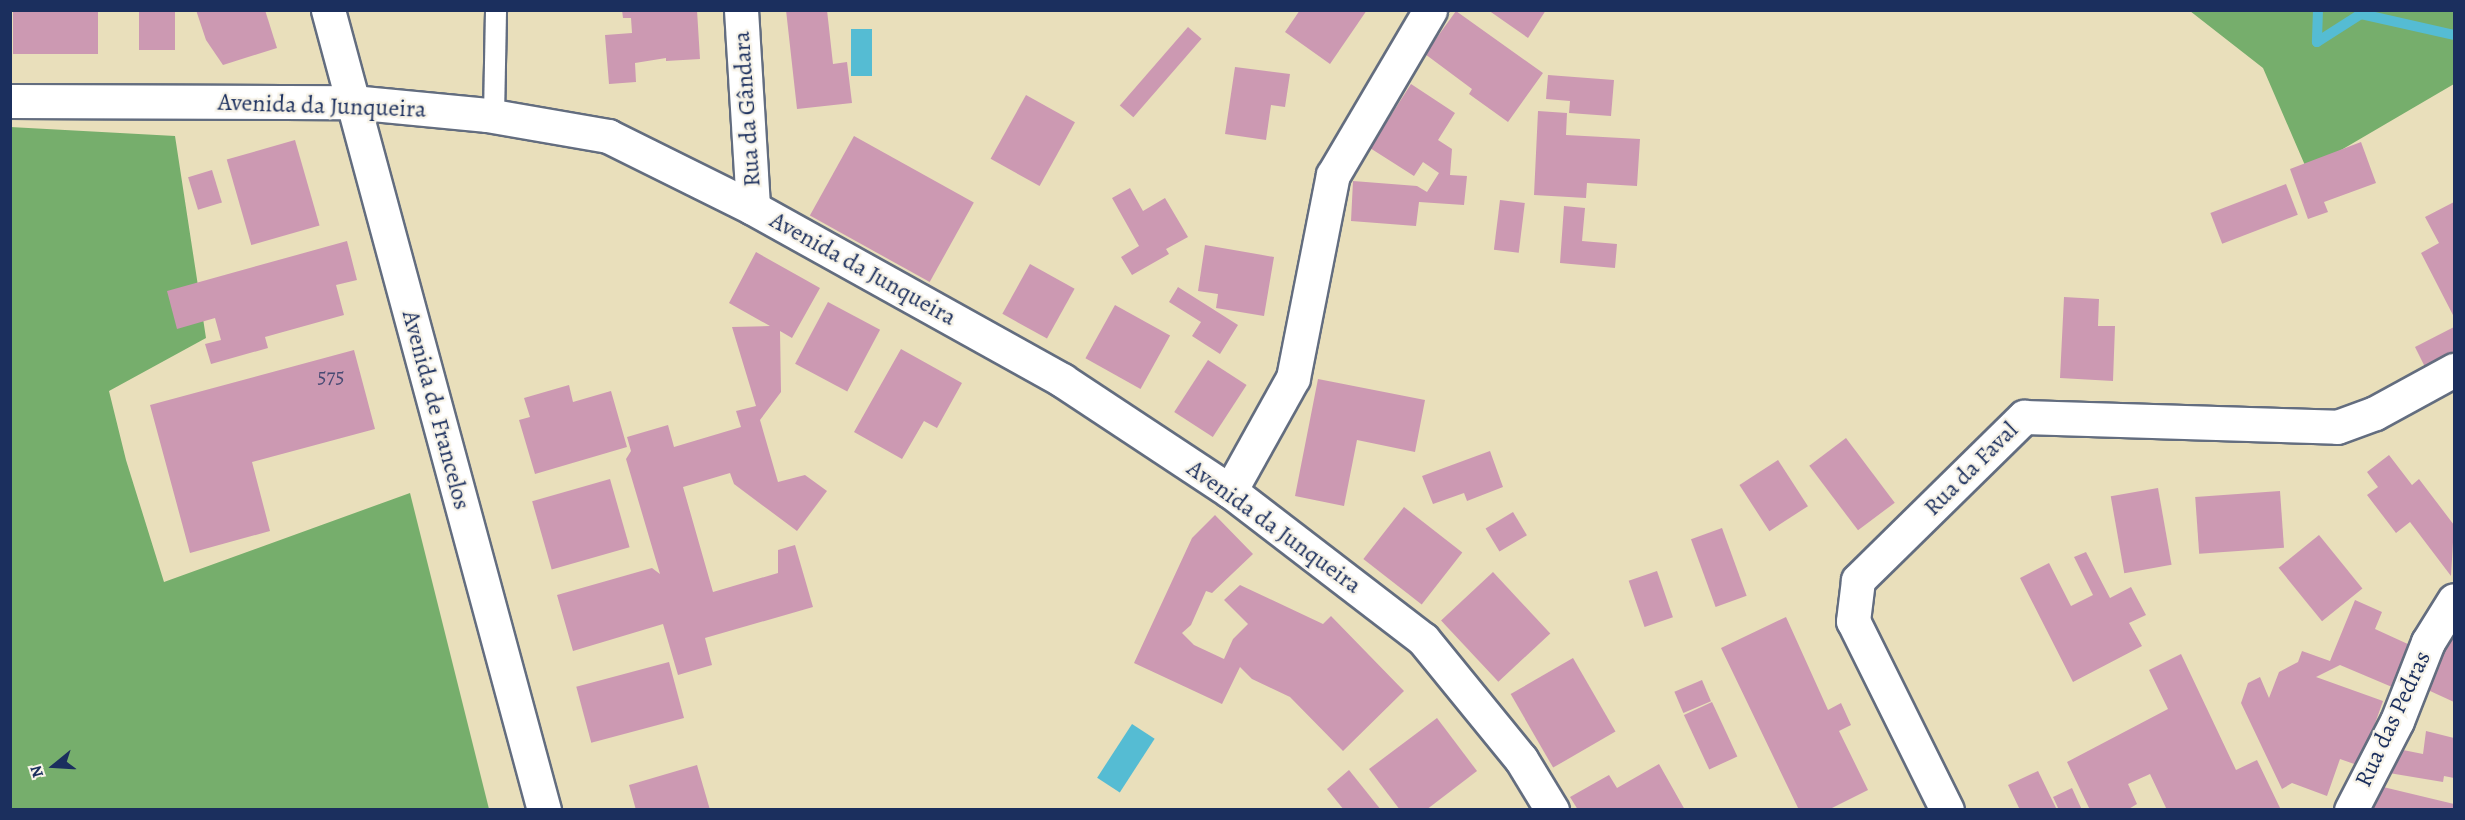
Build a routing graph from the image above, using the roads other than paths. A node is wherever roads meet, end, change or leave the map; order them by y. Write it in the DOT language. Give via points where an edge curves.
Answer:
graph roads {
  1 [pos="328,10"];
  2 [pos="496,10"];
  3 [pos="741,10"];
  4 [pos="1430,10"];
  5 [pos="10,101"];
  6 [pos="352,102"];
  7 [pos="494,116"];
  8 [pos="753,208"];
  9 [pos="2454,370"];
  10 [pos="1230,491"];
  11 [pos="2454,600"];
  12 [pos="544,810"];
  13 [pos="1552,810"];
  14 [pos="1947,810"];
  15 [pos="2351,810"];
  1 -- 6 [label="street, Avenida de Francelos"];
  2 -- 7 [label="lane"];
  3 -- 8 [label="street, Rua da Gândara"];
  4 -- 10 [label="street" via="1333,175 1293,378"];
  5 -- 6 [label="street, Avenida da Junqueira"];
  6 -- 7 [label="street, Avenida da Junqueira"];
  6 -- 12 [label="street, Avenida de Francelos"];
  7 -- 8 [label="street, Avenida da Junqueira" via="608,136"];
  8 -- 10 [label="street, Avenida da Junqueira" via="1062,380"];
  9 -- 14 [label="street, Rua da Faval" via="2375,413 2337,427 2024,417 1858,580 1853,621"];
  10 -- 13 [label="street, Avenida da Junqueira" via="1423,639 1521,759"];
  11 -- 15 [label="street, Rua das Pedras" via="2428,642 2397,722"];
}
